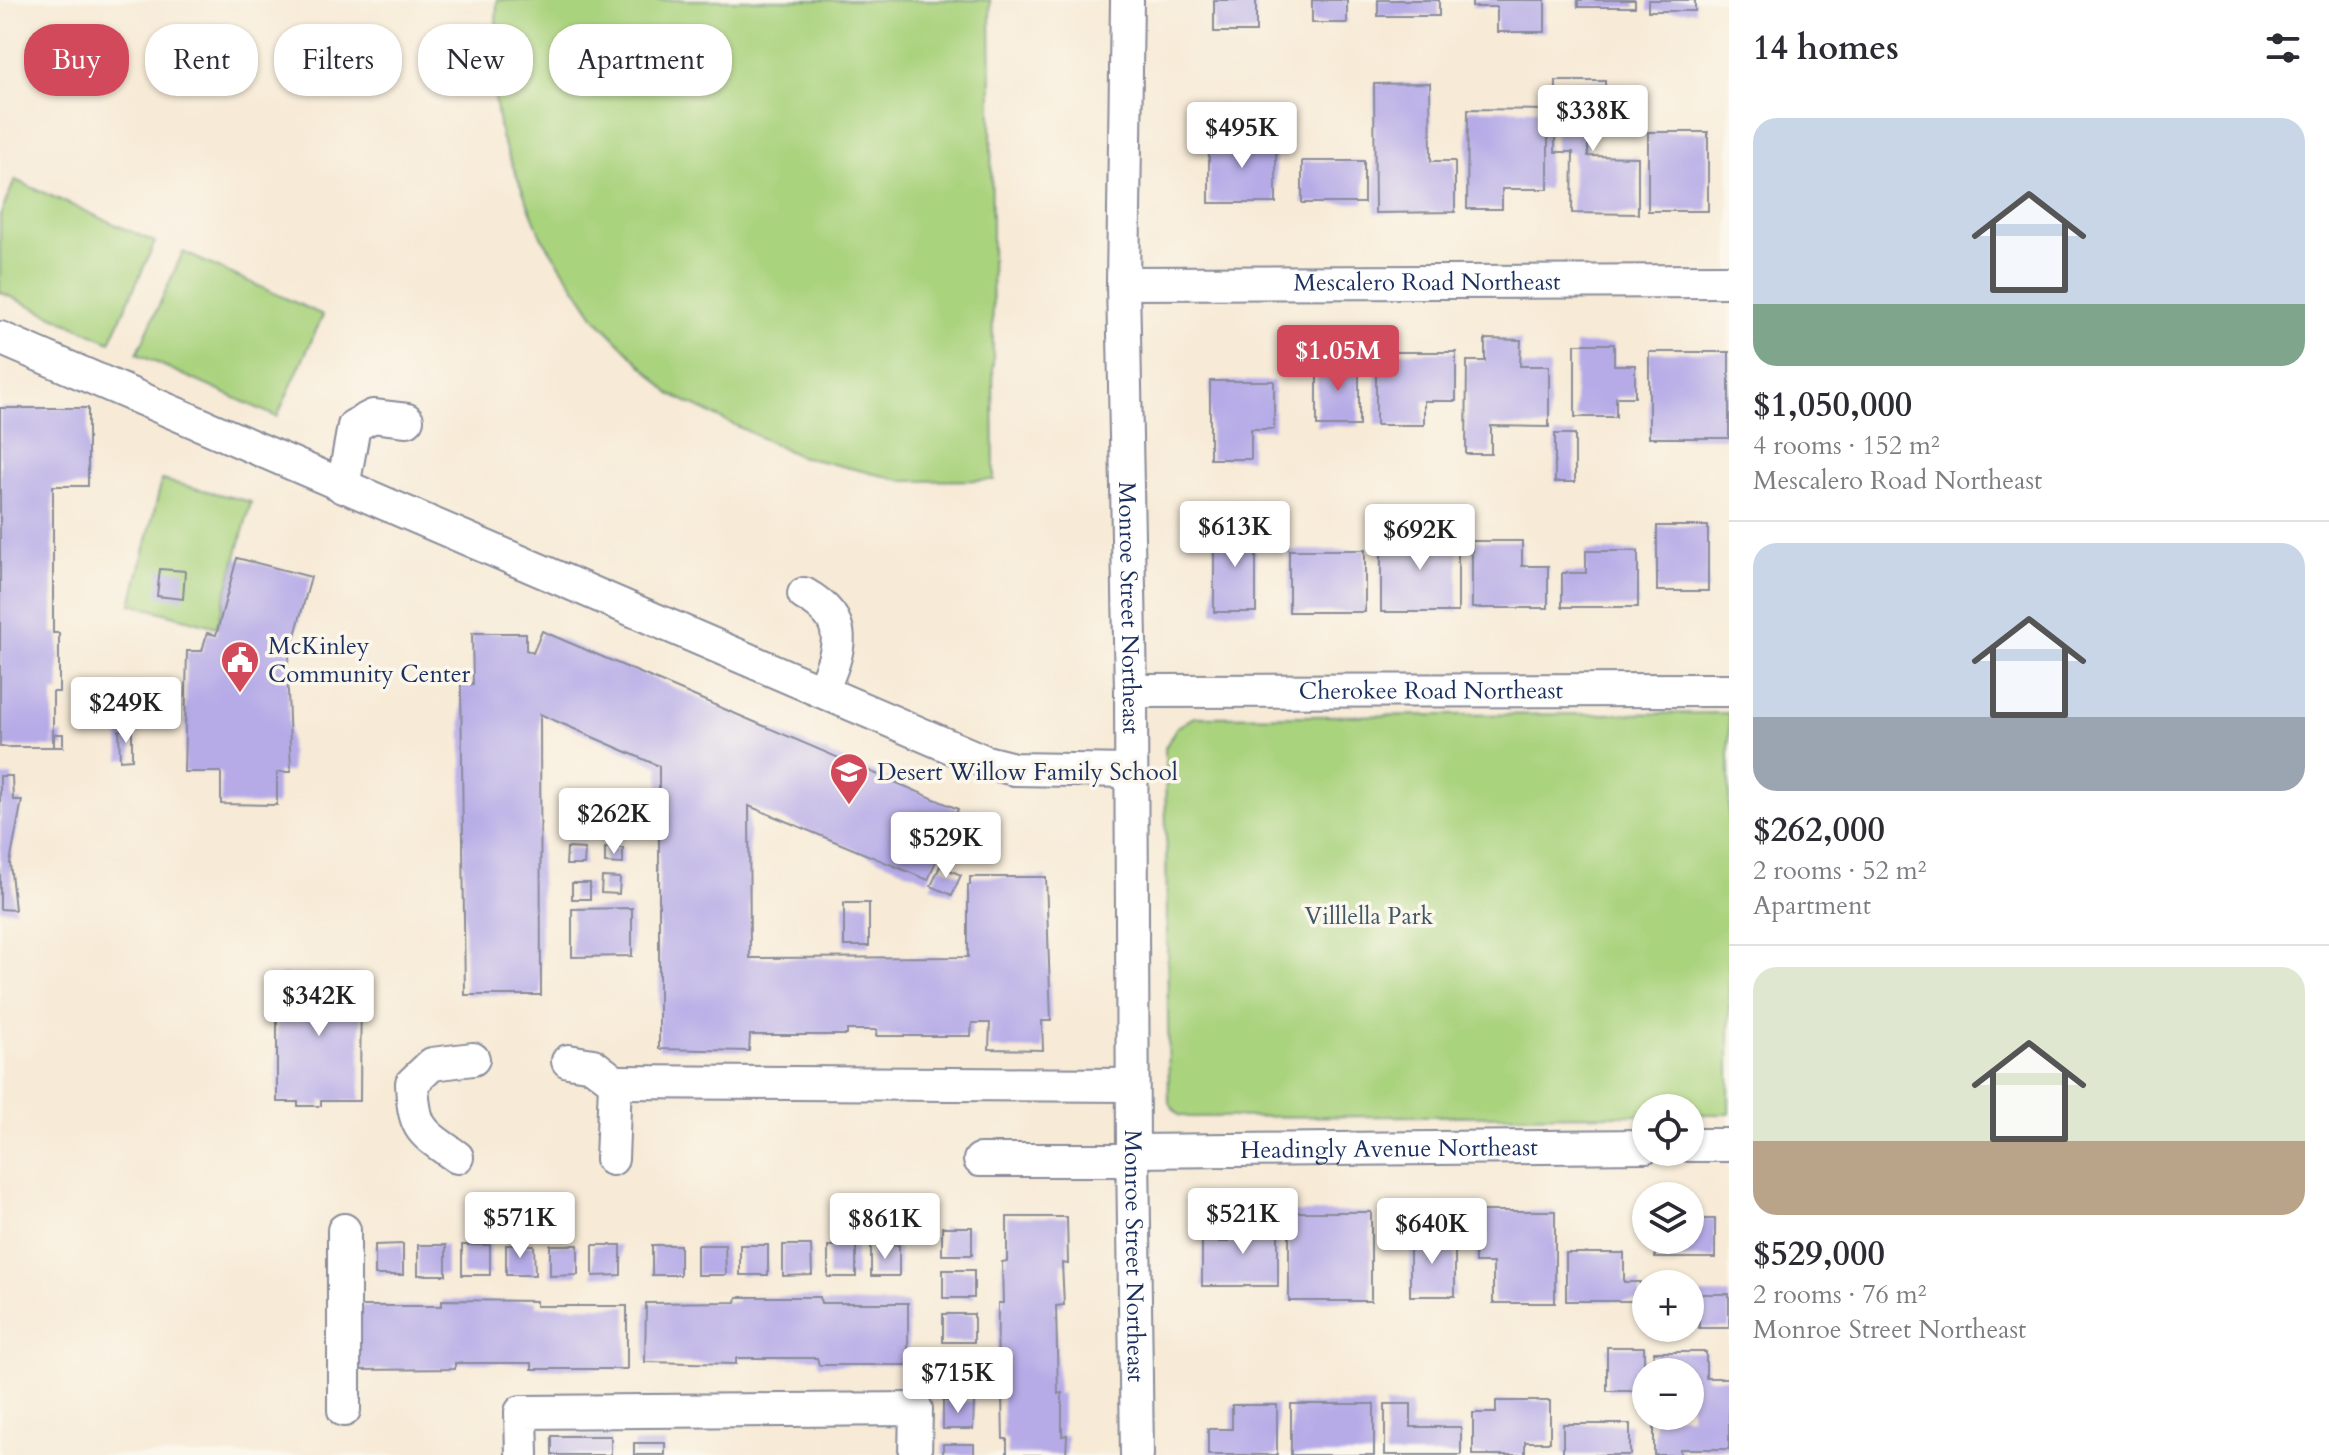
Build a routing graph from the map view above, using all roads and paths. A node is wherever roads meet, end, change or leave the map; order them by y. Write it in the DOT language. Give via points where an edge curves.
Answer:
graph roads {
  1 [pos="1127,0"];
  2 [pos="1729,281"];
  3 [pos="1123,283"];
  4 [pos="0,338"];
  5 [pos="407,420"];
  6 [pos="343,487"];
  7 [pos="804,594"];
  8 [pos="1729,690"];
  9 [pos="822,691"];
  10 [pos="1131,691"];
  11 [pos="1131,771"];
  12 [pos="473,1059"];
  13 [pos="568,1061"];
  14 [pos="615,1082"];
  15 [pos="1132,1085"];
  16 [pos="1704,1145"];
  17 [pos="1729,1145"];
  18 [pos="1632,1146"];
  19 [pos="1133,1156"];
  20 [pos="457,1157"];
  21 [pos="612,1159"];
  22 [pos="980,1160"];
  23 [pos="344,1230"];
  24 [pos="344,1410"];
  25 [pos="522,1455"];
  26 [pos="915,1455"];
  27 [pos="1137,1455"];
  1 -- 3 [label="street, Monroe Street Northeast"];
  2 -- 3 [label="street, Mescalero Road Northeast"];
  3 -- 10 [label="street, Monroe Street Northeast"];
  4 -- 6 [label="street"];
  5 -- 6 [label="street" via="373,416 354,426"];
  6 -- 9 [label="street"];
  7 -- 9 [label="street" via="824,605 840,635"];
  8 -- 10 [label="street, Cherokee Road Northeast"];
  9 -- 11 [label="street" via="986,762 1014,769"];
  10 -- 11 [label="street, Monroe Street Northeast"];
  11 -- 15 [label="street, Monroe Street Northeast"];
  12 -- 20 [label="street" via="432,1064 412,1083 421,1132"];
  13 -- 14 [label="street" via="593,1065"];
  14 -- 15 [label="street"];
  14 -- 21 [label="street"];
  15 -- 19 [label="street, Monroe Street Northeast"];
  16 -- 17 [label="street"];
  18 -- 19 [label="street, Headingly Avenue Northeast"];
  19 -- 22 [label="street, Headingly Avenue Northeast"];
  19 -- 27 [label="street, Monroe Street Northeast"];
  23 -- 24 [label="street"];
  25 -- 26 [label="street" via="521,1412 916,1409"];
}
